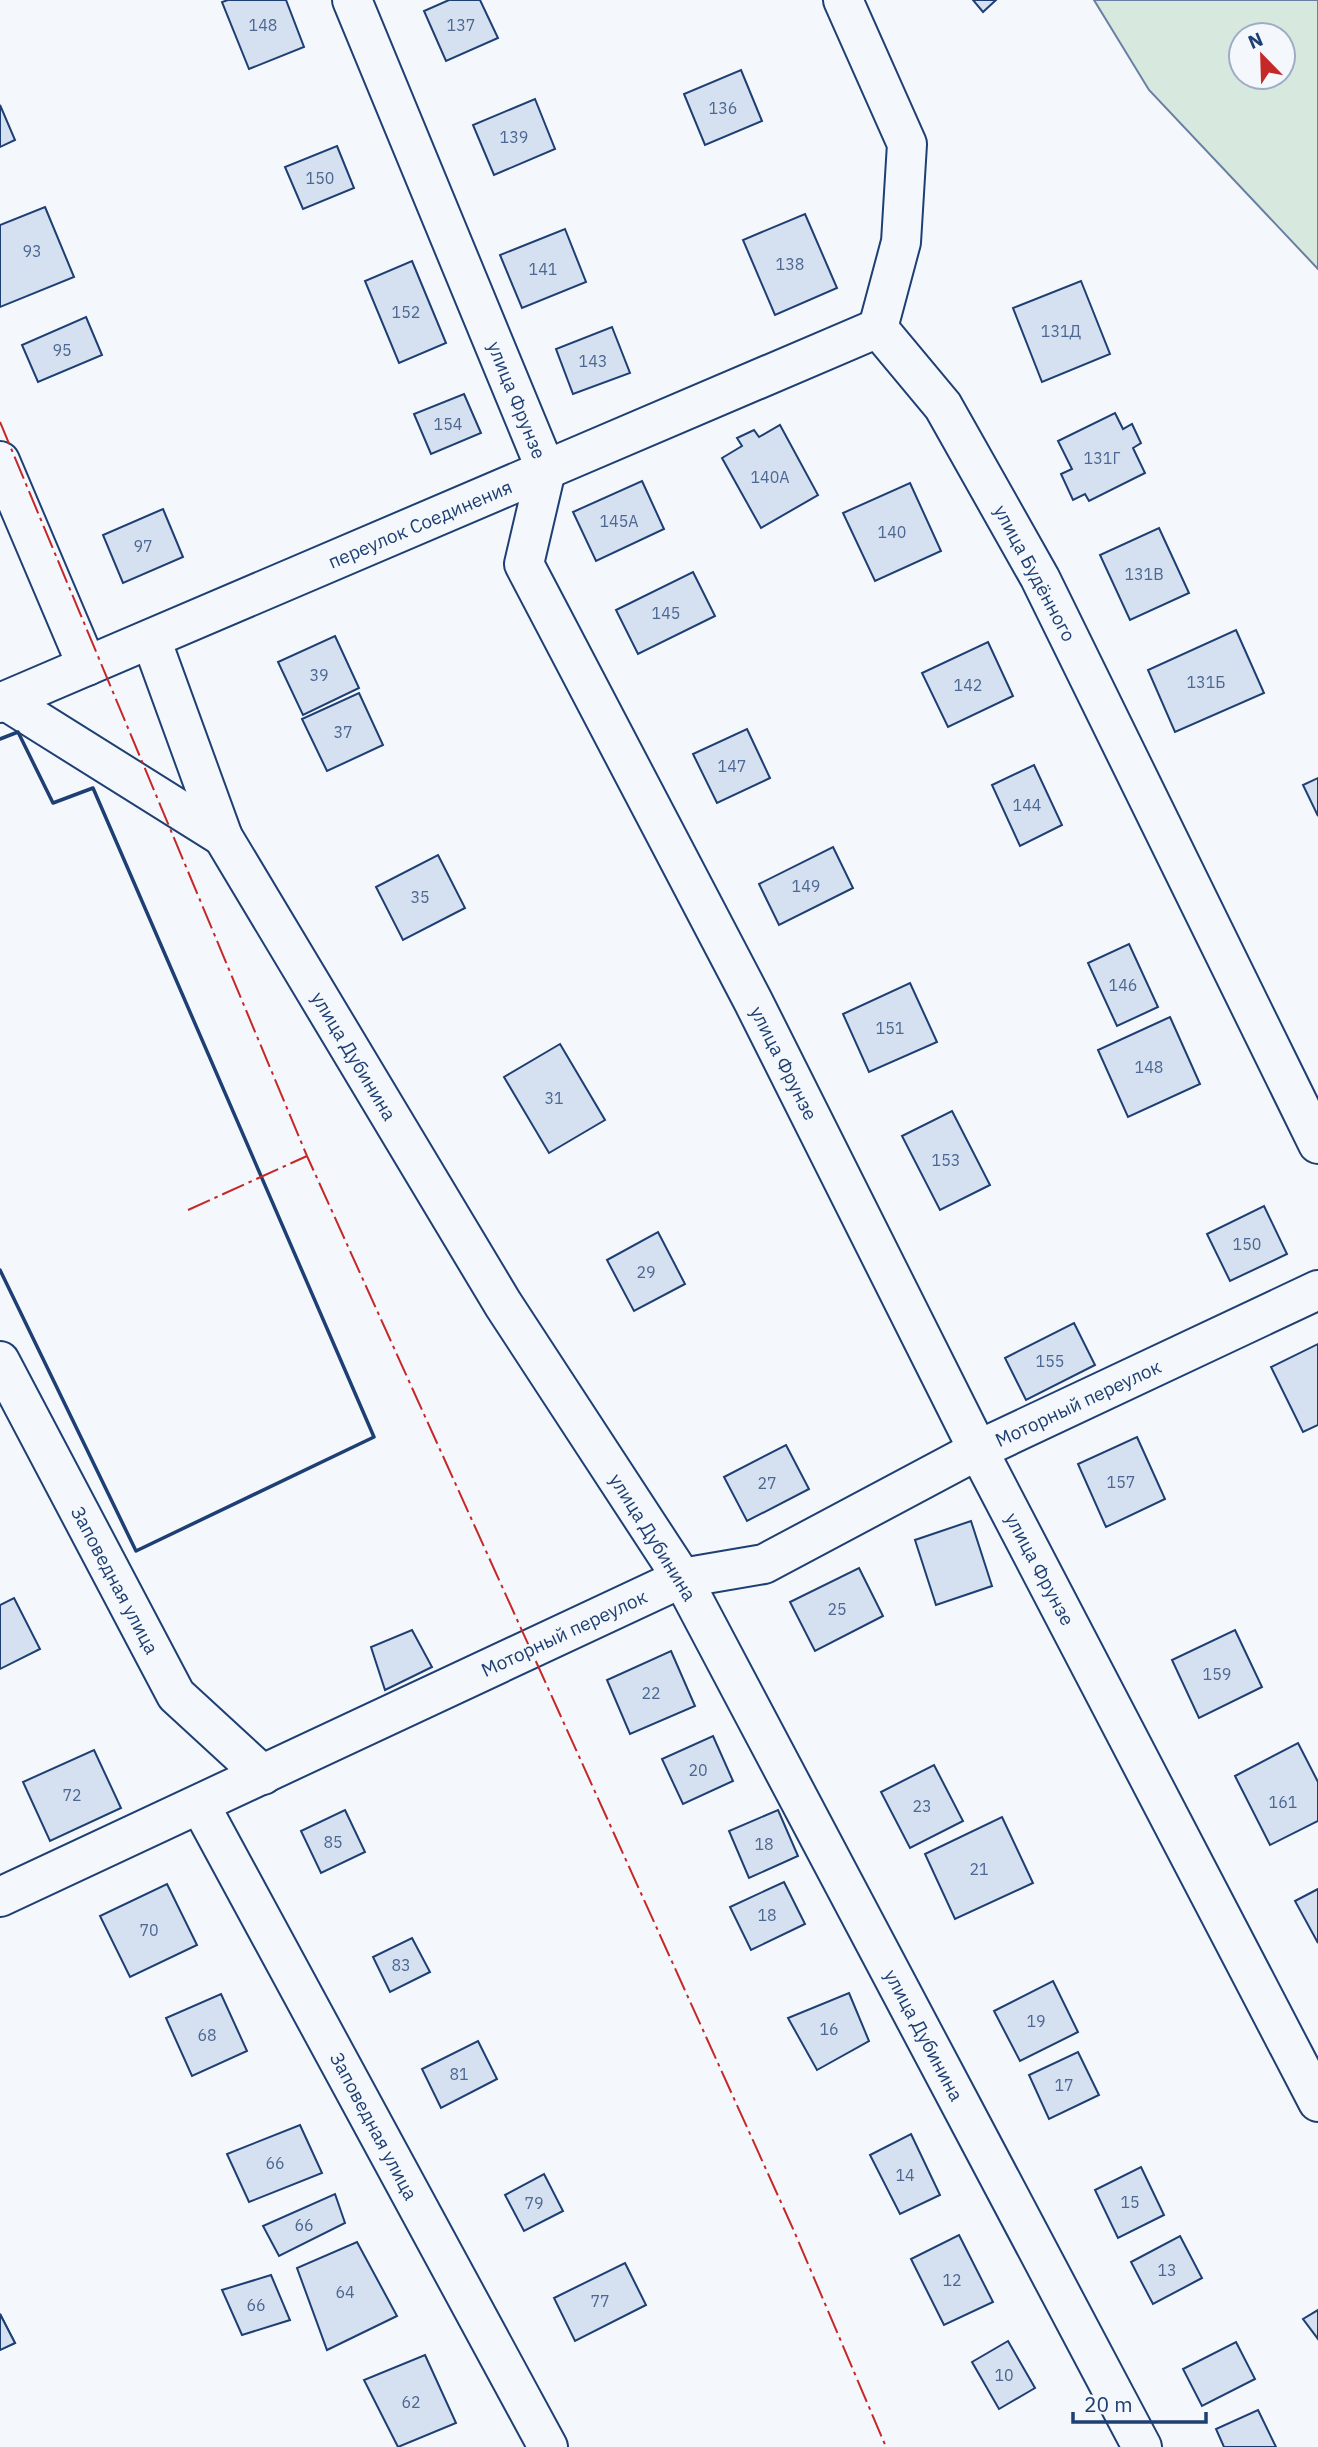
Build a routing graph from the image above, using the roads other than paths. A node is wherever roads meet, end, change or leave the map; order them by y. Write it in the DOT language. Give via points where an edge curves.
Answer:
graph roads {
  1 [pos="352,0"];
  2 [pos="843,0"];
  3 [pos="878,328"];
  4 [pos="0,461"];
  5 [pos="546,470"];
  6 [pos="151,639"];
  7 [pos="87,666"];
  8 [pos="3,702"];
  9 [pos="223,836"];
  10 [pos="1318,1144"];
  11 [pos="1318,1290"];
  12 [pos="0,1361"];
  13 [pos="978,1450"];
  14 [pos="682,1578"];
  15 [pos="263,1774"];
  16 [pos="200,1805"];
  17 [pos="0,1897"];
  18 [pos="1318,2102"];
  19 [pos="548,2447"];
  20 [pos="1142,2447"];
  1 -- 5 [label="street, улица Фрунзе"];
  2 -- 3 [label="street" via="907,144 901,242"];
  3 -- 5 [label="street, переулок Соединения"];
  3 -- 10 [label="street, улица Будённого" via="943,406 1040,578"];
  4 -- 7 [label="street"];
  5 -- 6 [label="street, переулок Соединения"];
  5 -- 13 [label="street, улица Фрунзе" via="524,564 753,1001"];
  6 -- 7 [label="street, переулок Соединения"];
  6 -- 9 [label="street, улица Дубинина"];
  7 -- 8 [label="street, переулок Соединения"];
  8 -- 9 [label="street"];
  9 -- 14 [label="street, улица Дубинина" via="503,1304"];
  11 -- 13 [label="street, Моторный переулок"];
  12 -- 15 [label="street, Заповедная улица" via="176,1695"];
  13 -- 14 [label="street, Моторный переулок" via="764,1564"];
  13 -- 18 [label="street, улица Фрунзе"];
  14 -- 15 [label="street, Моторный переулок"];
  14 -- 20 [label="street, улица Дубинина"];
  15 -- 16 [label="street, Моторный переулок"];
  16 -- 17 [label="street, Моторный переулок"];
  16 -- 19 [label="street, Заповедная улица"];
}
